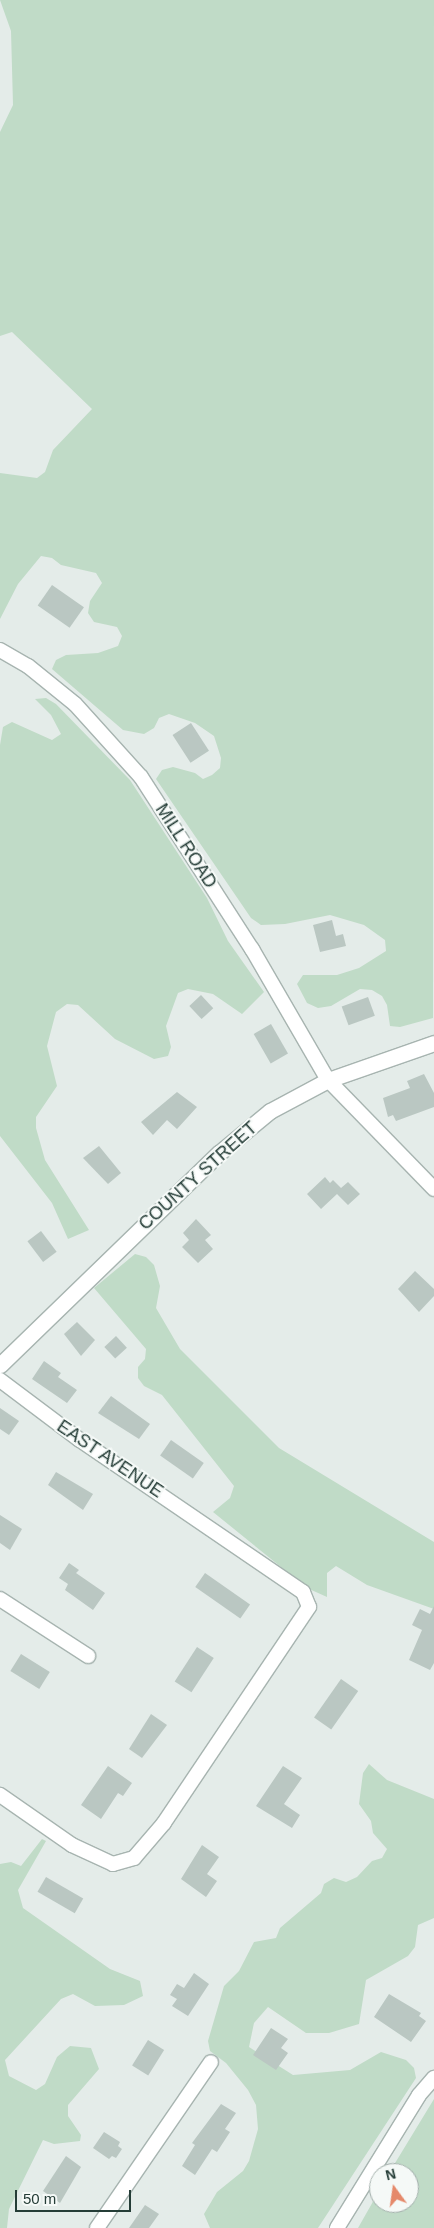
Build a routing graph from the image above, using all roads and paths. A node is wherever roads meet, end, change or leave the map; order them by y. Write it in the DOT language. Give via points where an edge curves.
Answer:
graph roads {
  1 [pos="0,650"];
  2 [pos="434,1043"];
  3 [pos="328,1080"];
  4 [pos="434,1189"];
  5 [pos="0,1365"];
  6 [pos="0,1380"];
  7 [pos="0,1599"];
  8 [pos="88,1656"];
  9 [pos="0,1795"];
  10 [pos="211,2062"];
  11 [pos="434,2078"];
  12 [pos="96,2228"];
  13 [pos="337,2228"];
  1 -- 3 [label="street, MILL ROAD" via="28,666 76,704 141,778 252,949"];
  2 -- 3 [label="street, COUNTY STREET"];
  3 -- 4 [label="street, MILL ROAD"];
  3 -- 5 [label="street, COUNTY STREET" via="270,1112 219,1153"];
  6 -- 9 [label="street, EAST AVENUE" via="80,1440 302,1592 309,1607 164,1823 134,1858 113,1864 78,1848"];
  7 -- 8 [label="street"];
  10 -- 12 [label="street"];
  11 -- 13 [label="street" via="419,2095"];
}
